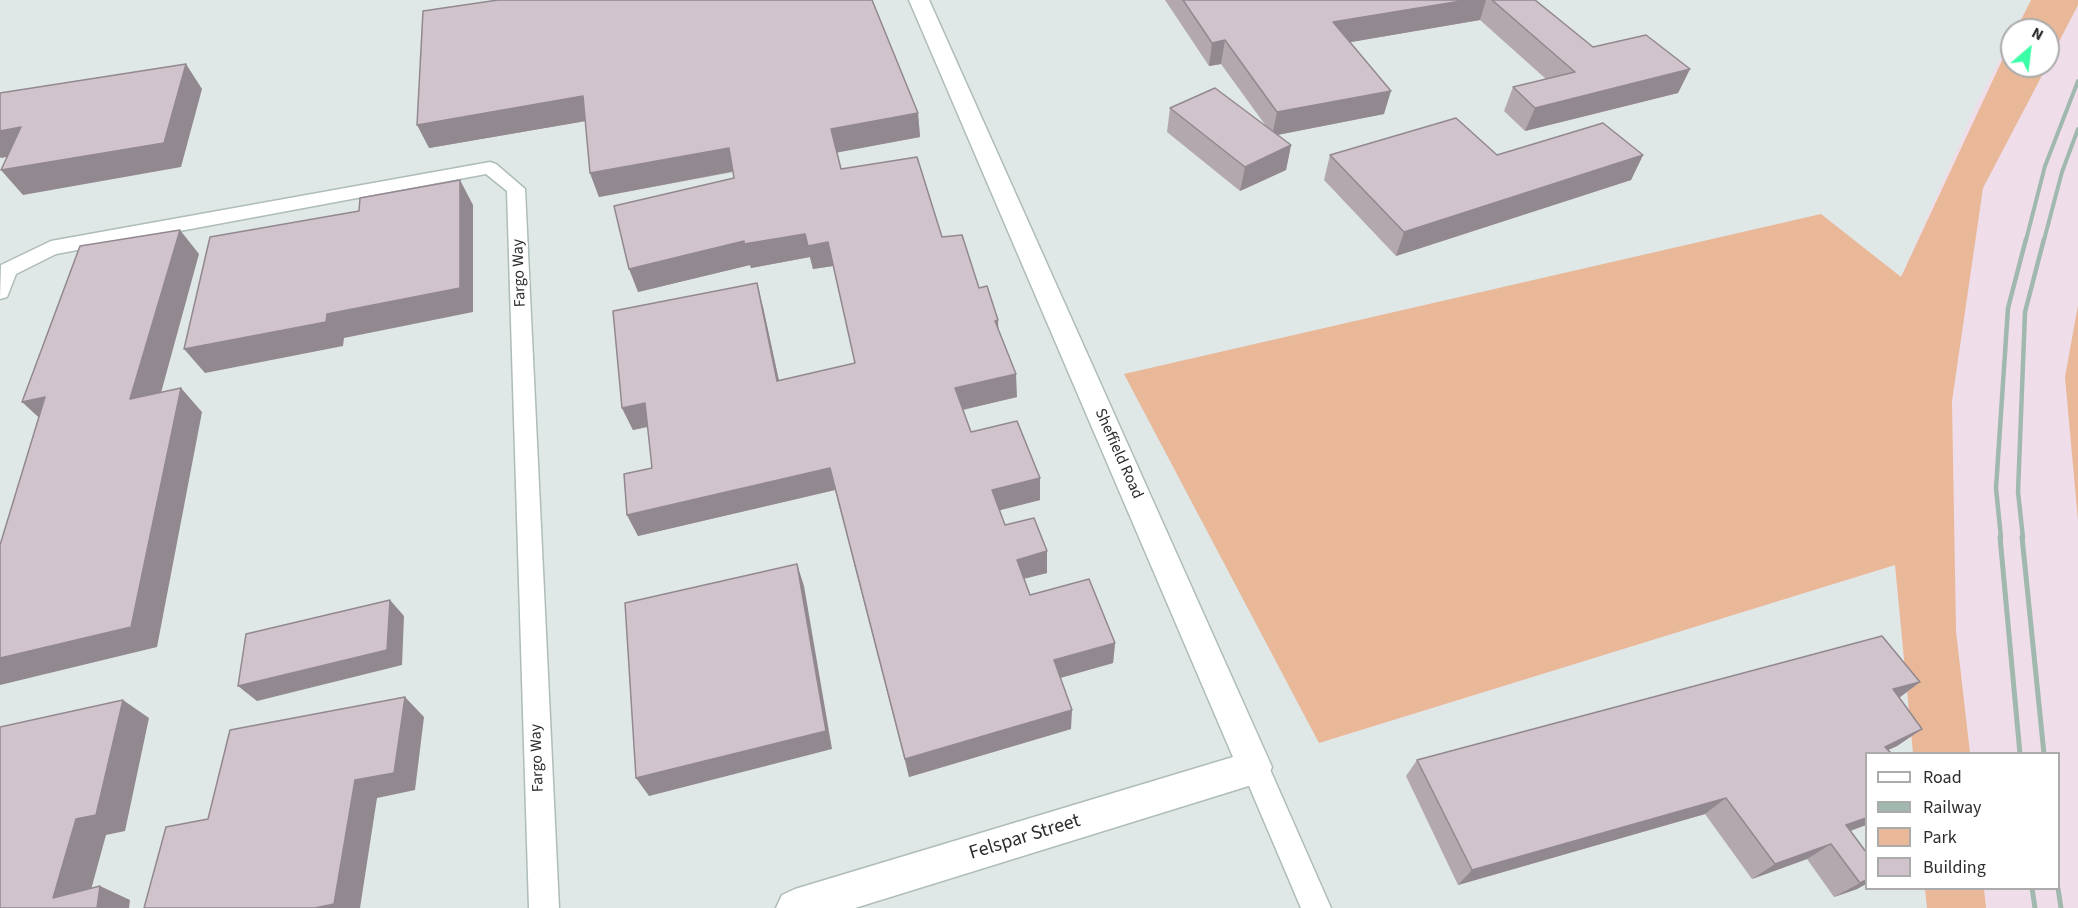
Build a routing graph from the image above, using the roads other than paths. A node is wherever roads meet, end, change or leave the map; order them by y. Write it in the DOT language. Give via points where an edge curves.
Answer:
graph roads {
  1 [pos="919,0"];
  2 [pos="0,292"];
  3 [pos="1255,767"];
  4 [pos="544,908"];
  5 [pos="795,908"];
  6 [pos="1316,908"];
  1 -- 3 [label="street, Sheffield Road"];
  2 -- 4 [label="street, Fargo Way" via="8,270 51,248 490,168 516,189"];
  3 -- 5 [label="street, Felspar Street"];
  3 -- 6 [label="street, Sheffield Road"];
}
